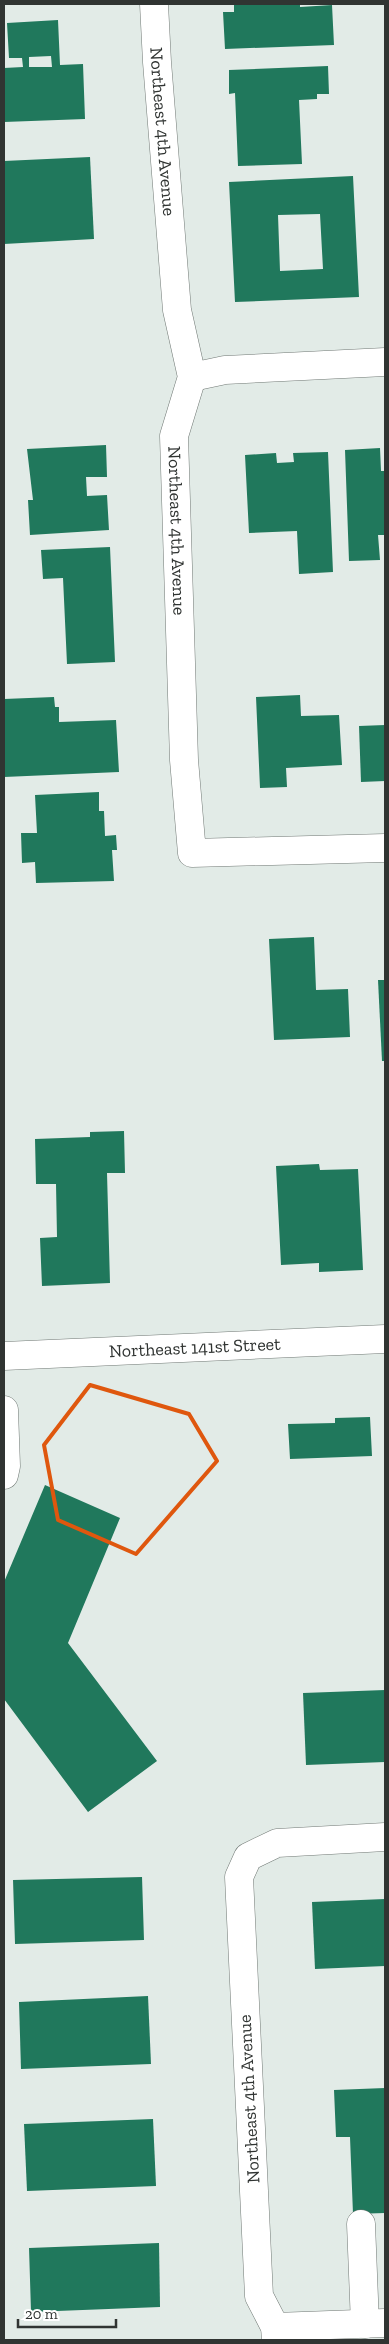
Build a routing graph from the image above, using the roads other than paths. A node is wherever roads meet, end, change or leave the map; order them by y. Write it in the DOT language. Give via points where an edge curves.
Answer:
graph roads {
  1 [pos="154,4"];
  2 [pos="385,362"];
  3 [pos="192,377"];
  4 [pos="385,848"];
  5 [pos="385,1339"];
  6 [pos="4,1356"];
  7 [pos="4,1410"];
  8 [pos="5,1469"];
  9 [pos="385,1836"];
  10 [pos="361,2224"];
  11 [pos="375,2323"];
  12 [pos="275,2334"];
  1 -- 3 [label="street, Northeast 4th Avenue" via="178,310"];
  2 -- 3 [label="street" via="225,370"];
  3 -- 4 [label="street, Northeast 4th Avenue" via="174,436 184,760 192,853"];
  5 -- 6 [label="street, Northeast 141st Street"];
  7 -- 8 [label="street"];
  9 -- 12 [label="street, Northeast 4th Avenue" via="277,1843 248,1857 239,1876 259,2296"];
  10 -- 11 [label="street"];
  11 -- 12 [label="street"];
}
